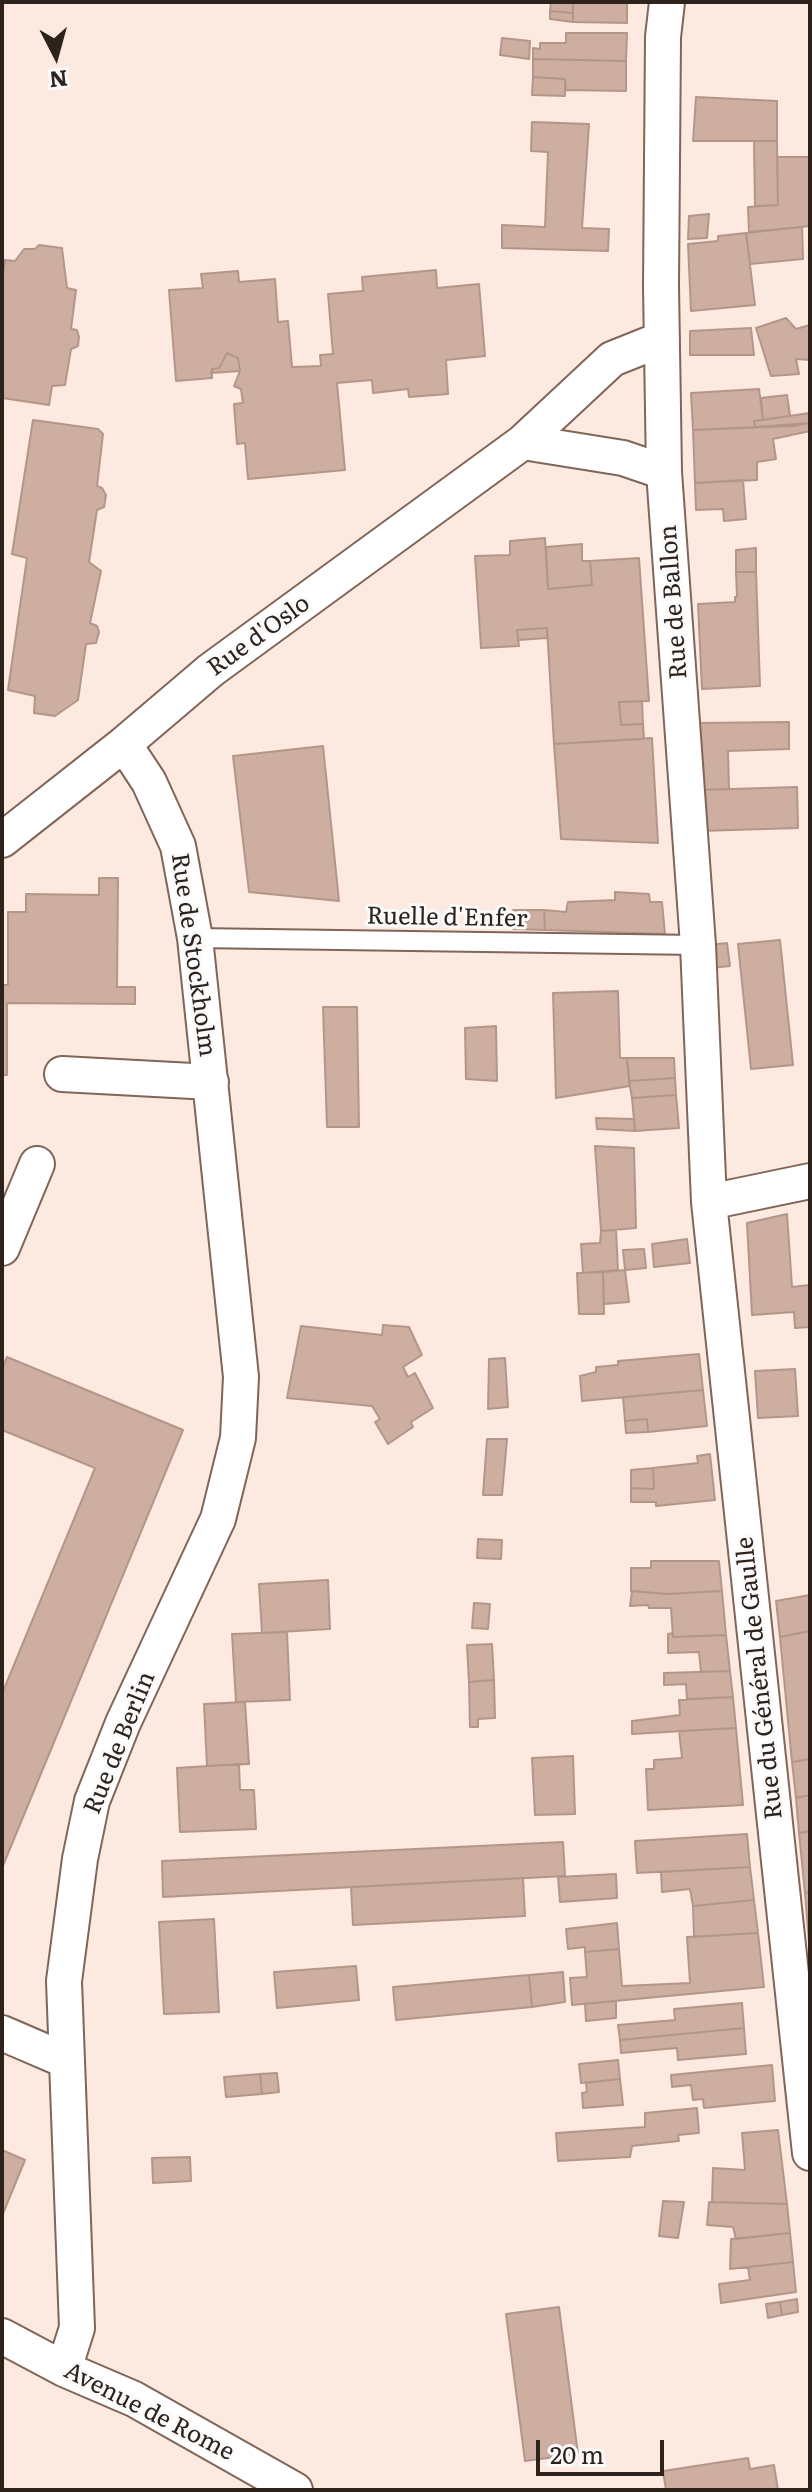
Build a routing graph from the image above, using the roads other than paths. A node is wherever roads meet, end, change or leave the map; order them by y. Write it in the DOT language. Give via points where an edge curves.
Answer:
graph roads {
  1 [pos="667,2"];
  2 [pos="662,339"];
  3 [pos="523,442"];
  4 [pos="664,472"];
  5 [pos="124,744"];
  6 [pos="2,840"];
  7 [pos="195,938"];
  8 [pos="698,945"];
  9 [pos="62,1074"];
  10 [pos="211,1082"];
  11 [pos="216,1131"];
  12 [pos="37,1164"];
  13 [pos="810,1181"];
  14 [pos="709,1202"];
  15 [pos="2,1248"];
  16 [pos="2,2033"];
  17 [pos="67,2061"];
  18 [pos="810,2153"];
  19 [pos="2,2336"];
  20 [pos="64,2369"];
  21 [pos="295,2490"];
  1 -- 2 [label="street, Rue de Ballon"];
  2 -- 3 [label="street, Rue d'Oslo" via="612,359"];
  2 -- 4 [label="street, Rue de Ballon"];
  3 -- 4 [label="street" via="623,458"];
  3 -- 5 [label="street, Rue d'Oslo" via="211,670"];
  4 -- 8 [label="street, Rue de Ballon"];
  5 -- 6 [label="street, Rue d'Oslo"];
  5 -- 7 [label="street, Rue de Stockholm" via="149,782 178,846"];
  7 -- 8 [label="lane, Ruelle d'Enfer"];
  7 -- 10 [label="street, Rue de Stockholm"];
  8 -- 14 [label="street, Rue de Ballon"];
  9 -- 10 [label="street"];
  10 -- 11 [label="street, Rue de Stockholm"];
  11 -- 17 [label="street, Rue de Berlin" via="241,1377 238,1438 218,1519 92,1801 64,1981"];
  12 -- 15 [label="street"];
  13 -- 14 [label="street"];
  14 -- 18 [label="street, Rue du Général de Gaulle"];
  16 -- 17 [label="street"];
  17 -- 20 [label="street, Rue de Berlin" via="77,2328"];
  19 -- 20 [label="street, Avenue de Rome"];
  20 -- 21 [label="street, Avenue de Rome" via="134,2399"];
}
